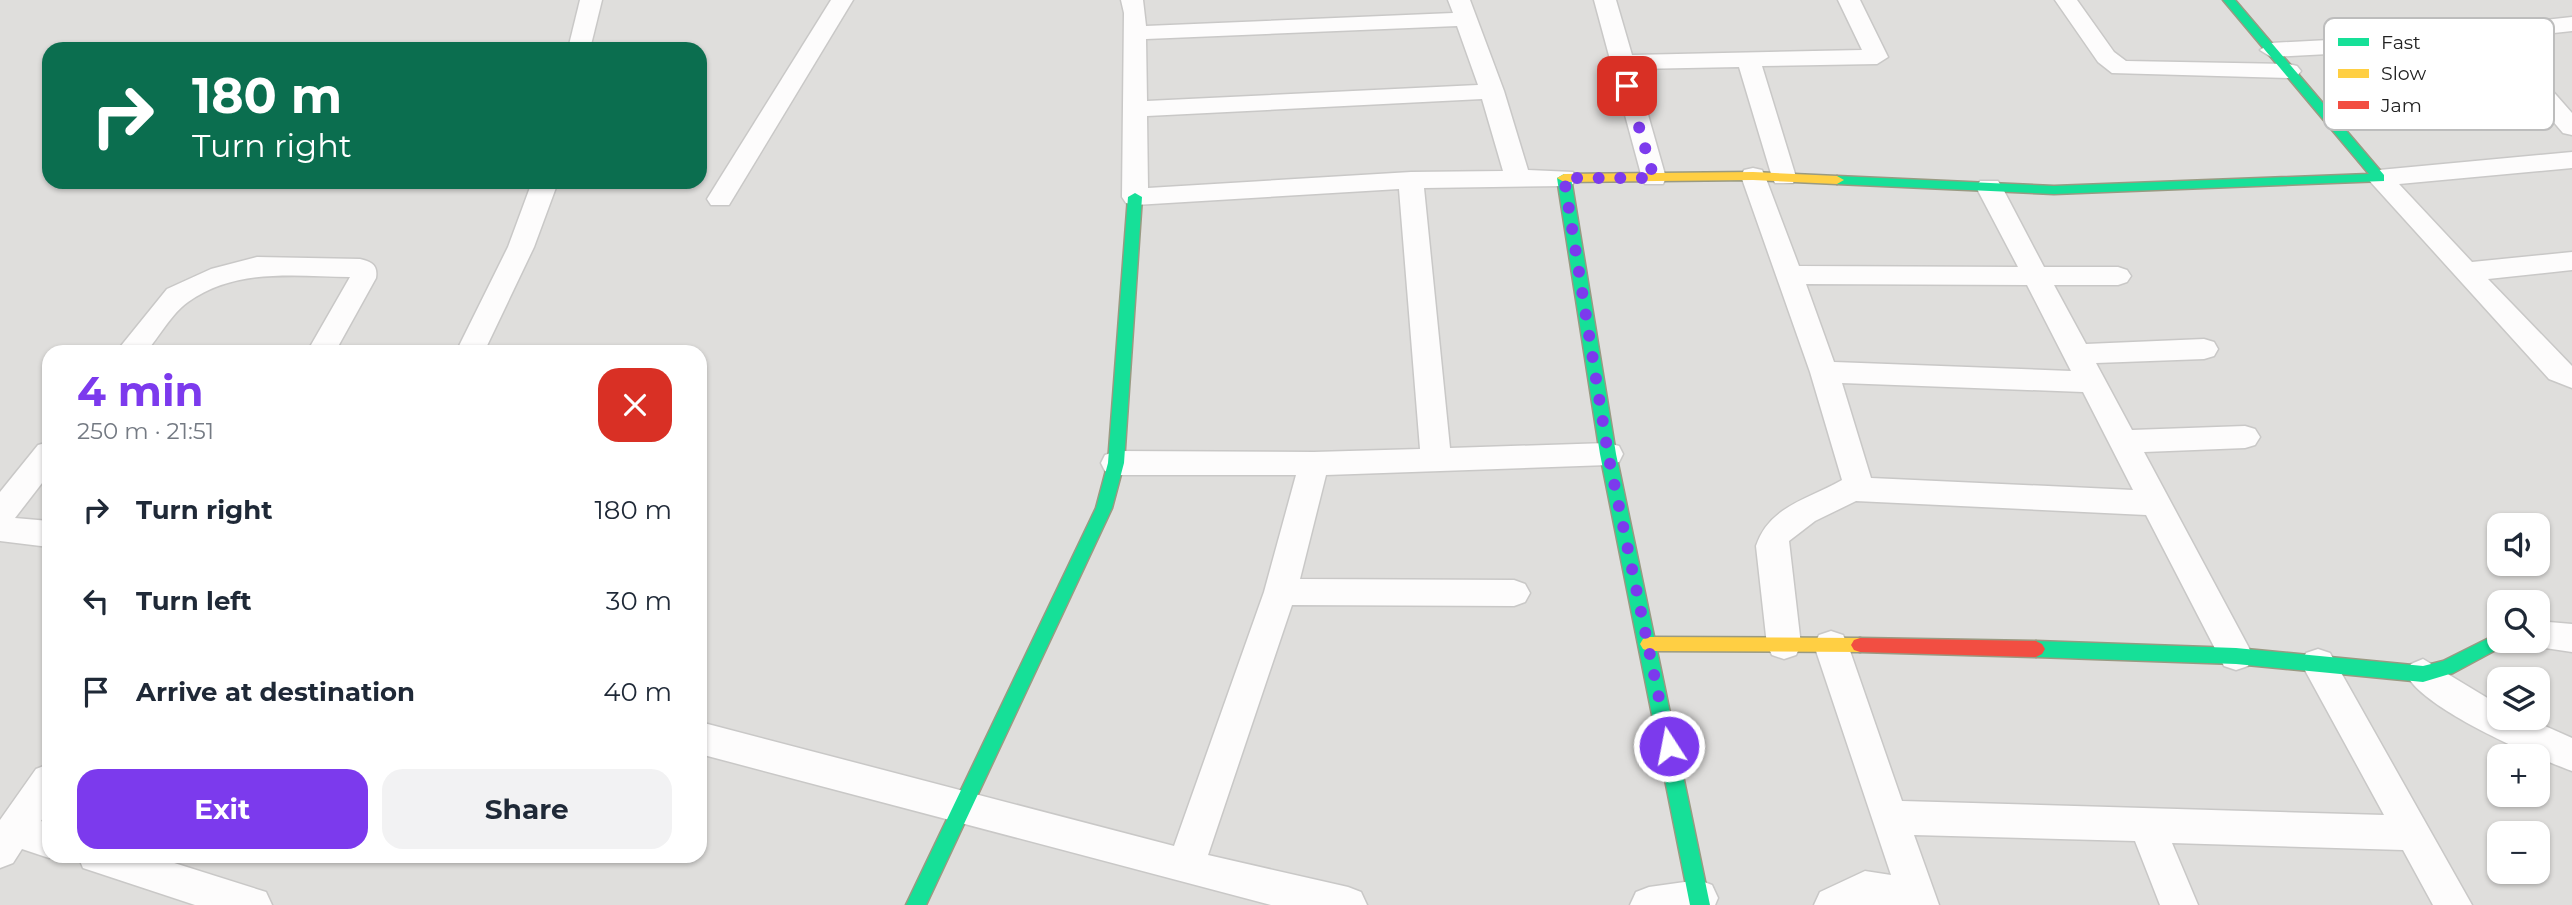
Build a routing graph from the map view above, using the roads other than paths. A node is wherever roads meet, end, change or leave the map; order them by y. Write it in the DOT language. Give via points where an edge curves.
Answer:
graph roads {
  1 [pos="591,0"];
  2 [pos="842,0"];
  3 [pos="1132,0"];
  4 [pos="1605,0"];
  5 [pos="1849,0"];
  6 [pos="2066,0"];
  7 [pos="2229,0"];
  8 [pos="1463,9"];
  9 [pos="2572,24"];
  10 [pos="2554,26"];
  11 [pos="1135,33"];
  12 [pos="581,42"];
  13 [pos="2324,47"];
  14 [pos="2271,50"];
  15 [pos="1620,62"];
  16 [pos="1749,62"];
  17 [pos="2288,71"];
  18 [pos="1492,90"];
  19 [pos="2554,107"];
  20 [pos="1135,109"];
  21 [pos="2324,113"];
  22 [pos="2572,128"];
  23 [pos="2338,130"];
  24 [pos="2572,160"];
  25 [pos="1753,176"];
  26 [pos="1784,177"];
  27 [pos="1518,178"];
  28 [pos="1564,178"];
  29 [pos="1654,178"];
  30 [pos="2379,178"];
  31 [pos="1411,180"];
  32 [pos="1989,187"];
  33 [pos="543,189"];
  34 [pos="1135,197"];
  35 [pos="720,200"];
  36 [pos="2572,261"];
  37 [pos="2465,272"];
  38 [pos="2035,274"];
  39 [pos="1790,275"];
  40 [pos="2118,276"];
  41 [pos="136,345"];
  42 [pos="325,345"];
  43 [pos="474,345"];
  44 [pos="2204,349"];
  45 [pos="2077,354"];
  46 [pos="1824,372"];
  47 [pos="2572,378"];
  48 [pos="2092,382"];
  49 [pos="2245,437"];
  50 [pos="2123,442"];
  51 [pos="1608,454"];
  52 [pos="1436,461"];
  53 [pos="42,462"];
  54 [pos="1116,463"];
  55 [pos="1314,464"];
  56 [pos="1852,489"];
  57 [pos="2156,503"];
  58 [pos="0,514"];
  59 [pos="0,529"];
  60 [pos="42,533"];
  61 [pos="1280,592"];
  62 [pos="1514,593"];
  63 [pos="2550,636"];
  64 [pos="2572,638"];
  65 [pos="1649,644"];
  66 [pos="1784,645"];
  67 [pos="1831,645"];
  68 [pos="2487,646"];
  69 [pos="2236,656"];
  70 [pos="2318,663"];
  71 [pos="2423,674"];
  72 [pos="707,740"];
  73 [pos="2572,755"];
  74 [pos="42,790"];
  75 [pos="963,810"];
  76 [pos="1891,817"];
  77 [pos="2146,824"];
  78 [pos="2410,833"];
  79 [pos="7,841"];
  80 [pos="42,841"];
  81 [pos="118,863"];
  82 [pos="1185,867"];
  83 [pos="1700,902"];
  84 [pos="1919,902"];
  85 [pos="253,905"];
  86 [pos="916,905"];
  87 [pos="1348,905"];
  88 [pos="1649,905"];
  89 [pos="1833,905"];
  90 [pos="2179,905"];
  91 [pos="2453,905"];
  1 -- 12 [label="street"];
  2 -- 35 [label="street"];
  3 -- 11 [label="street"];
  4 -- 15 [label="street"];
  5 -- 16 [label="street" via="1877,57"];
  6 -- 17 [label="street" via="2106,57 2123,69"];
  7 -- 14 [label="street"];
  8 -- 11 [label="street"];
  8 -- 18 [label="street"];
  9 -- 10 [label="street"];
  11 -- 20 [label="street"];
  13 -- 14 [label="street"];
  14 -- 17 [label="street"];
  15 -- 16 [label="street"];
  15 -- 29 [label="street"];
  16 -- 26 [label="street"];
  17 -- 21 [label="street"];
  18 -- 20 [label="street"];
  18 -- 27 [label="street"];
  19 -- 22 [label="street"];
  20 -- 34 [label="street"];
  23 -- 30 [label="street"];
  24 -- 30 [label="street"];
  25 -- 26 [label="street"];
  25 -- 29 [label="street"];
  25 -- 39 [label="street"];
  26 -- 32 [label="street"];
  27 -- 28 [label="street"];
  27 -- 31 [label="street"];
  28 -- 29 [label="street"];
  28 -- 51 [label="street"];
  30 -- 32 [label="street" via="2054,190"];
  30 -- 37 [label="street"];
  31 -- 34 [label="street"];
  31 -- 52 [label="street"];
  32 -- 38 [label="street"];
  33 -- 43 [label="street" via="521,250"];
  34 -- 54 [label="street"];
  36 -- 37 [label="street"];
  37 -- 47 [label="street" via="2559,372"];
  38 -- 39 [label="street"];
  38 -- 40 [label="street"];
  38 -- 45 [label="street"];
  39 -- 46 [label="street"];
  41 -- 42 [label="street" via="177,296 220,275 257,266 360,268 363,278"];
  44 -- 45 [label="street"];
  45 -- 48 [label="street"];
  46 -- 48 [label="street"];
  46 -- 56 [label="street" via="1856,477"];
  48 -- 50 [label="street"];
  49 -- 50 [label="street"];
  50 -- 57 [label="street"];
  51 -- 52 [label="street"];
  51 -- 65 [label="street"];
  52 -- 55 [label="street"];
  53 -- 58 [label="street"];
  54 -- 55 [label="street"];
  54 -- 75 [label="street" via="1104,508"];
  55 -- 61 [label="street"];
  56 -- 57 [label="street"];
  56 -- 66 [label="street" via="1774,533"];
  57 -- 69 [label="street"];
  59 -- 60 [label="street"];
  61 -- 62 [label="street"];
  61 -- 82 [label="street"];
  63 -- 64 [label="street"];
  65 -- 66 [label="street"];
  65 -- 83 [label="street"];
  66 -- 67 [label="street"];
  67 -- 69 [label="street"];
  67 -- 76 [label="street"];
  68 -- 71 [label="street"];
  69 -- 70 [label="street"];
  70 -- 71 [label="street"];
  70 -- 78 [label="street"];
  71 -- 73 [label="street" via="2474,710"];
  72 -- 75 [label="street"];
  74 -- 79 [label="street"];
  75 -- 82 [label="street"];
  75 -- 86 [label="street"];
  76 -- 77 [label="street"];
  76 -- 84 [label="street"];
  77 -- 78 [label="street"];
  77 -- 90 [label="street"];
  78 -- 91 [label="street"];
  79 -- 80 [label="street"];
  81 -- 85 [label="street"];
  82 -- 87 [label="street"];
  83 -- 88 [label="street"];
  84 -- 89 [label="street" via="1865,889"];
}
